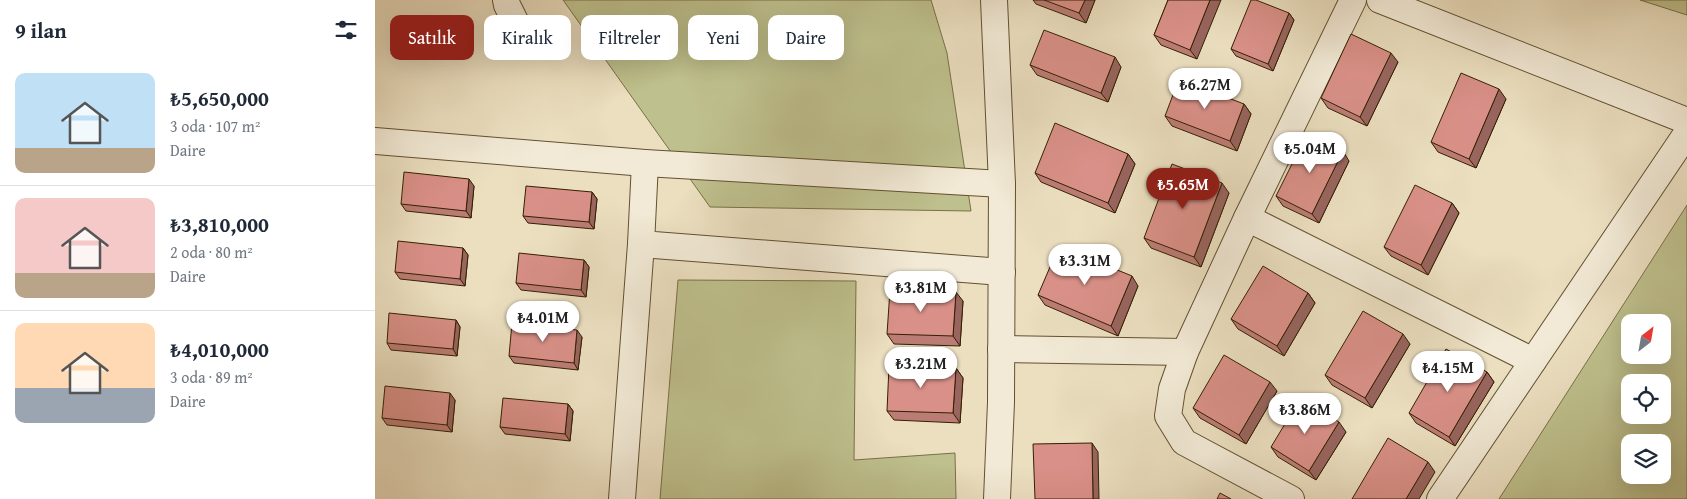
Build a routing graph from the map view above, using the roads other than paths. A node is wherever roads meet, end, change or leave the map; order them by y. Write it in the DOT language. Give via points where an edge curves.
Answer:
graph roads {
  1 [pos="506,0"];
  2 [pos="994,0"];
  3 [pos="1353,0"];
  4 [pos="1380,0"];
  5 [pos="512,15"];
  6 [pos="1687,121"];
  7 [pos="1687,133"];
  8 [pos="375,141"];
  9 [pos="645,163"];
  10 [pos="1002,184"];
  11 [pos="1247,218"];
  12 [pos="641,244"];
  13 [pos="1002,272"];
  14 [pos="1001,349"];
  15 [pos="1185,352"];
  16 [pos="1533,361"];
  17 [pos="621,499"];
  18 [pos="997,499"];
  19 [pos="1291,499"];
  20 [pos="1440,499"];
  1 -- 5 [label="street"];
  2 -- 10 [label="street"];
  3 -- 11 [label="street"];
  4 -- 6 [label="street"];
  7 -- 16 [label="street"];
  8 -- 9 [label="street"];
  9 -- 10 [label="street"];
  9 -- 12 [label="street"];
  10 -- 13 [label="street"];
  11 -- 15 [label="street"];
  11 -- 16 [label="street"];
  12 -- 13 [label="street"];
  12 -- 17 [label="street"];
  13 -- 14 [label="street"];
  14 -- 15 [label="street"];
  14 -- 18 [label="street"];
  15 -- 19 [label="street" via="1172,390 1168,416 1184,442"];
  16 -- 20 [label="street"];
}
